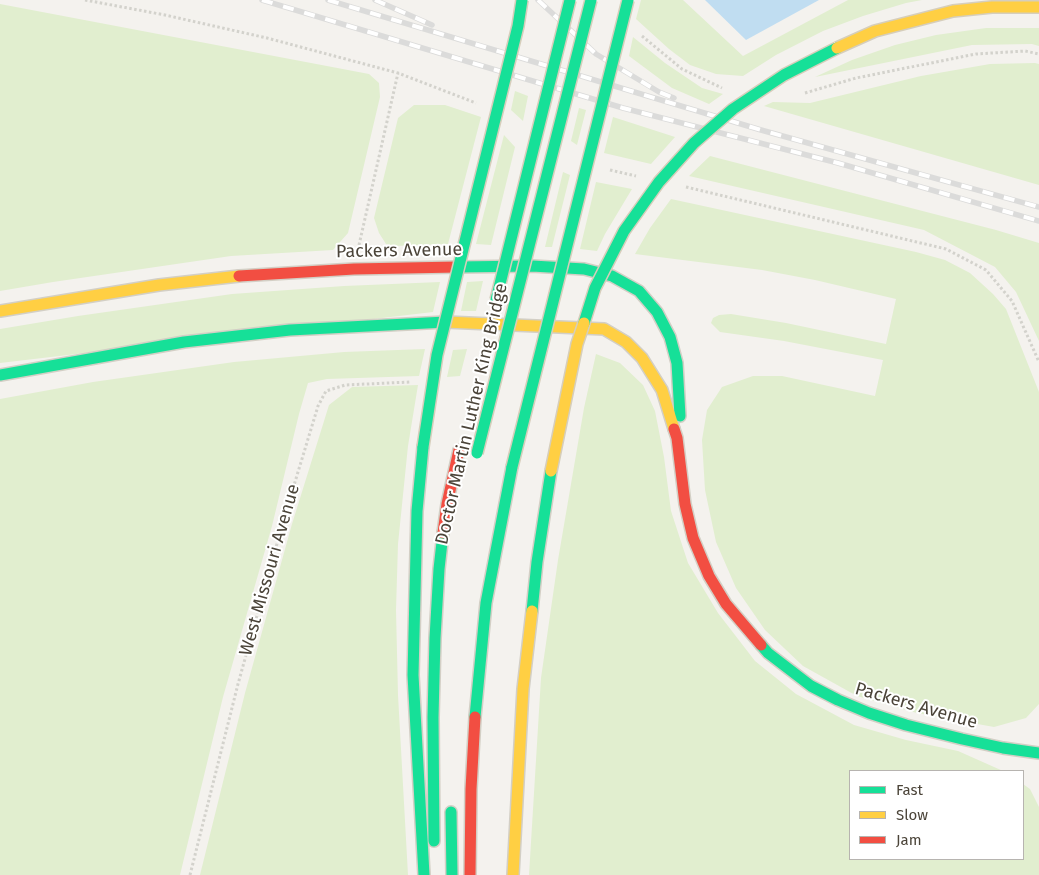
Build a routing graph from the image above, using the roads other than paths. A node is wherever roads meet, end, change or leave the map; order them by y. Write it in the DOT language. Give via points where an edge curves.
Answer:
graph roads {
  1 [pos="522,0"];
  2 [pos="570,0"];
  3 [pos="591,0"];
  4 [pos="628,0"];
  5 [pos="1039,7"];
  6 [pos="0,311"];
  7 [pos="487,335"];
  8 [pos="0,375"];
  9 [pos="677,438"];
  10 [pos="460,445"];
  11 [pos="476,458"];
  12 [pos="1039,753"];
  13 [pos="450,800"];
  14 [pos="424,875"];
  15 [pos="435,875"];
  16 [pos="452,875"];
  17 [pos="470,875"];
  18 [pos="512,875"];
  1 -- 14 [label="main road, bridge" via="437,355 423,447 416,520 413,675"];
  2 -- 7 [label="main road, Doctor Martin Luther King Bridge, bridge"];
  3 -- 11 [label="main road, Doctor Martin Luther King Bridge, bridge"];
  4 -- 17 [label="main road, bridge" via="512,467 486,603 476,696"];
  5 -- 18 [label="main road, bridge" via="953,11 875,31 784,74 732,109 694,143 659,182 624,231 595,288 577,344 551,471 523,689"];
  6 -- 9 [label="main road, Packers Avenue" via="159,284 260,274 532,266 584,269 612,276 638,291 657,312 670,337 677,363 680,416"];
  8 -- 9 [label="main road, Packers Avenue" via="184,342 290,330 452,322 604,329 626,342 642,358 662,390"];
  9 -- 12 [label="main road, Packers Avenue" via="685,504 696,546 726,604 768,653 811,686 869,713 962,739"];
  10 -- 15 [label="main road, Doctor Martin Luther King Bridge" via="443,541 435,638"];
  13 -- 16 [label="main road"];
}
